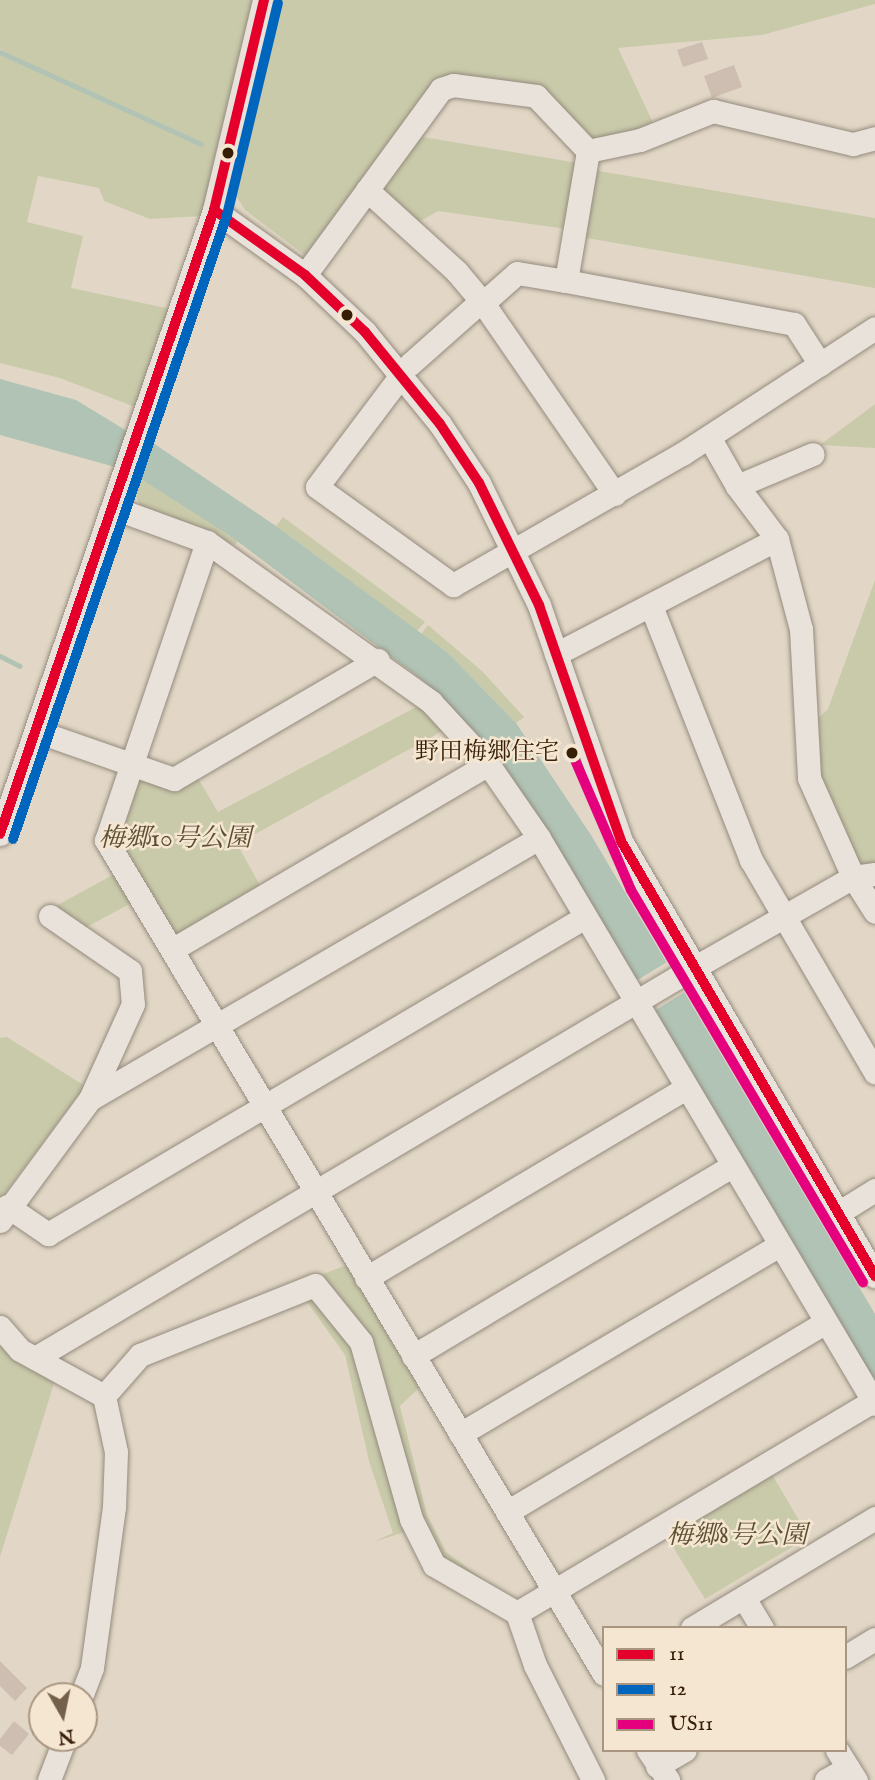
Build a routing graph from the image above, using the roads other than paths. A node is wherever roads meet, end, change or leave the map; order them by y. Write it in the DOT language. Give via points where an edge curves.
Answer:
graph roads {
  1 [pos="264,0"];
  2 [pos="875,138"];
  3 [pos="588,151"];
  4 [pos="367,190"];
  5 [pos="214,210"];
  6 [pos="305,275"];
  7 [pos="566,281"];
  8 [pos="482,302"];
  9 [pos="875,328"];
  10 [pos="820,364"];
  11 [pos="406,369"];
  12 [pos="709,437"];
  13 [pos="813,454"];
  14 [pos="737,486"];
  15 [pos="615,494"];
  16 [pos="114,508"];
  17 [pos="777,539"];
  18 [pos="207,542"];
  19 [pos="516,552"];
  20 [pos="650,607"];
  21 [pos="556,654"];
  22 [pos="378,660"];
  23 [pos="39,732"];
  24 [pos="132,765"];
  25 [pos="488,765"];
  26 [pos="0,834"];
  27 [pos="538,838"];
  28 [pos="864,875"];
  29 [pos="875,912"];
  30 [pos="50,916"];
  31 [pos="585,916"];
  32 [pos="784,916"];
  33 [pos="173,949"];
  34 [pos="685,973"];
  35 [pos="641,999"];
  36 [pos="217,1028"];
  37 [pos="875,1072"];
  38 [pos="686,1088"];
  39 [pos="90,1100"];
  40 [pos="265,1106"];
  41 [pos="732,1166"];
  42 [pos="875,1190"];
  43 [pos="314,1191"];
  44 [pos="4,1213"];
  45 [pos="838,1213"];
  46 [pos="779,1245"];
  47 [pos="875,1276"];
  48 [pos="366,1278"];
  49 [pos="826,1322"];
  50 [pos="0,1327"];
  51 [pos="413,1356"];
  52 [pos="35,1357"];
  53 [pos="104,1396"];
  54 [pos="874,1403"];
  55 [pos="460,1434"];
  56 [pos="507,1512"];
  57 [pos="875,1518"];
  58 [pos="553,1592"];
  59 [pos="744,1598"];
  60 [pos="517,1612"];
  61 [pos="695,1626"];
  62 [pos="761,1626"];
  63 [pos="875,1639"];
  64 [pos="847,1656"];
  65 [pos="602,1671"];
  66 [pos="86,1682"];
  67 [pos="60,1752"];
  68 [pos="682,1752"];
  69 [pos="658,1766"];
  70 [pos="847,1766"];
  71 [pos="49,1780"];
  72 [pos="593,1780"];
  73 [pos="826,1780"];
  1 -- 5 [label="street"];
  2 -- 3 [label="street" via="853,144 713,111 640,139"];
  3 -- 4 [label="street" via="536,96 453,85 441,89"];
  3 -- 7 [label="street"];
  4 -- 6 [label="street"];
  4 -- 8 [label="street" via="432,247"];
  5 -- 6 [label="street"];
  5 -- 16 [label="street"];
  6 -- 11 [label="street"];
  7 -- 8 [label="street" via="517,273"];
  7 -- 10 [label="street" via="794,324"];
  8 -- 11 [label="street"];
  8 -- 15 [label="street"];
  9 -- 10 [label="street"];
  10 -- 12 [label="street"];
  11 -- 19 [label="street"];
  11 -- 19 [label="street" via="317,487 453,585"];
  12 -- 14 [label="street"];
  12 -- 15 [label="street"];
  13 -- 14 [label="street"];
  14 -- 17 [label="street"];
  15 -- 19 [label="street"];
  16 -- 18 [label="street"];
  16 -- 23 [label="street"];
  17 -- 20 [label="street"];
  17 -- 28 [label="street" via="801,629 809,778"];
  18 -- 22 [label="street"];
  18 -- 24 [label="street"];
  19 -- 21 [label="street"];
  20 -- 21 [label="street"];
  20 -- 32 [label="street" via="726,807"];
  21 -- 34 [label="street" via="621,841"];
  22 -- 24 [label="street" via="174,779"];
  22 -- 25 [label="street" via="431,702"];
  23 -- 24 [label="street"];
  23 -- 26 [label="street"];
  24 -- 33 [label="street" via="106,839"];
  25 -- 27 [label="street"];
  25 -- 33 [label="street"];
  27 -- 31 [label="street"];
  27 -- 36 [label="street"];
  28 -- 29 [label="street"];
  28 -- 32 [label="street"];
  30 -- 39 [label="street" via="130,971 134,1004"];
  31 -- 35 [label="street"];
  31 -- 40 [label="street"];
  32 -- 34 [label="street"];
  32 -- 37 [label="street"];
  33 -- 36 [label="street"];
  34 -- 35 [label="street"];
  34 -- 45 [label="street"];
  35 -- 38 [label="street"];
  35 -- 43 [label="street"];
  36 -- 39 [label="street"];
  36 -- 40 [label="street"];
  38 -- 41 [label="street"];
  38 -- 48 [label="street"];
  39 -- 44 [label="street"];
  40 -- 43 [label="street"];
  40 -- 44 [label="street" via="48,1234"];
  41 -- 46 [label="street"];
  41 -- 51 [label="street"];
  42 -- 45 [label="street"];
  43 -- 48 [label="street"];
  43 -- 52 [label="street"];
  45 -- 47 [label="street"];
  46 -- 49 [label="street"];
  46 -- 55 [label="street"];
  48 -- 51 [label="street"];
  49 -- 54 [label="street"];
  49 -- 56 [label="street"];
  50 -- 52 [label="street" via="20,1350"];
  51 -- 55 [label="street"];
  52 -- 53 [label="street"];
  53 -- 60 [label="street" via="140,1355 315,1285 361,1342 411,1519 434,1565"];
  53 -- 66 [label="street" via="116,1452 114,1507"];
  54 -- 58 [label="street"];
  55 -- 56 [label="street"];
  56 -- 58 [label="street"];
  57 -- 59 [label="street"];
  58 -- 60 [label="street"];
  58 -- 65 [label="street"];
  59 -- 61 [label="street"];
  59 -- 62 [label="street"];
  60 -- 72 [label="street" via="535,1665"];
  63 -- 64 [label="street"];
  67 -- 71 [label="street"];
  68 -- 69 [label="street"];
  70 -- 73 [label="street"];
}
